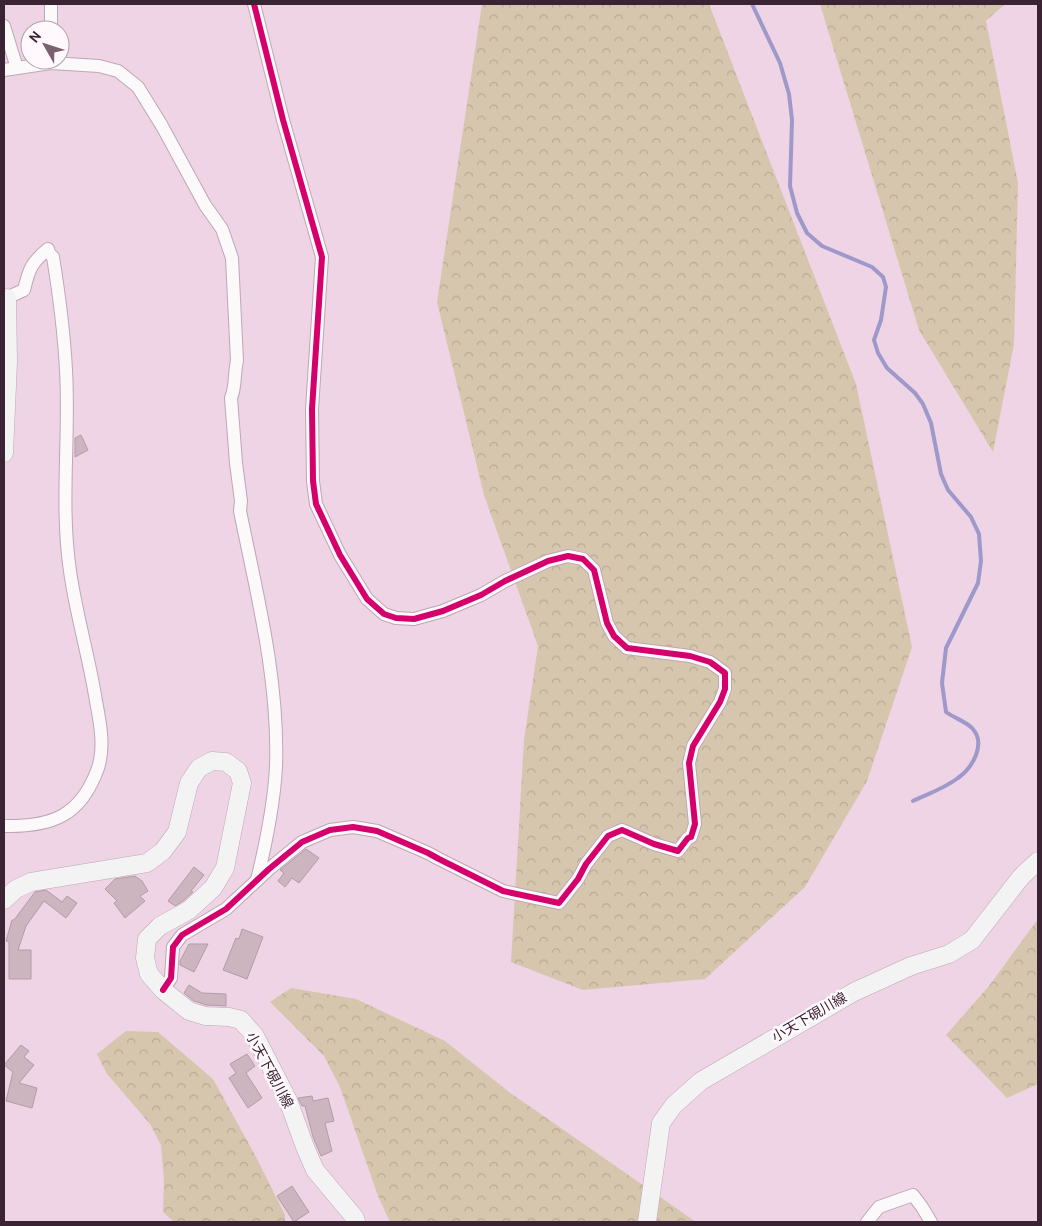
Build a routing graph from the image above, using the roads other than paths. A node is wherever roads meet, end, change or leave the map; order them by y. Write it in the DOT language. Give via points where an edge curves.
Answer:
graph roads {
  1 [pos="51,4"];
  2 [pos="254,4"];
  3 [pos="51,20"];
  4 [pos="4,26"];
  5 [pos="70,64"];
  6 [pos="20,67"];
  7 [pos="17,68"];
  8 [pos="4,70"];
  9 [pos="6,298"];
  10 [pos="4,453"];
  11 [pos="4,826"];
  12 [pos="1038,861"];
  13 [pos="257,880"];
  14 [pos="4,900"];
  15 [pos="163,990"];
  16 [pos="356,1222"];
  17 [pos="647,1222"];
  18 [pos="866,1222"];
  19 [pos="931,1222"];
  1 -- 3 [label="street"];
  2 -- 13 [label="street" via="322,257 312,409 316,504 340,555 367,599 384,614 414,619 481,595 548,561 568,556 583,559 594,570 607,623 614,636 627,648 690,656 710,662 725,673 725,689 720,702 692,746 689,762 695,824 691,838 678,851 622,830 608,836 560,903 503,891 428,852 377,831 353,827 330,830 302,842"];
  4 -- 7 [label="street"];
  5 -- 13 [label="street" via="118,71 138,87 222,230 232,258 237,361 231,398 240,511 266,638 275,714 276,767"];
  6 -- 7 [label="street"];
  7 -- 8 [label="street"];
  9 -- 10 [label="main road" via="8,362"];
  9 -- 11 [label="street" via="24,290 35,259 48,249 53,257 58,286 66,370 66,532 70,571 92,674 102,752 89,789 76,806 56,820"];
  12 -- 17 [label="main road, 小天下硯川線" via="1021,877 972,940 949,954 912,966 854,992 701,1082 674,1105 661,1124"];
  13 -- 15 [label="street" via="226,909 182,935 173,947 171,978"];
  14 -- 15 [label="main road, 小天下硯川線" via="31,882 147,863 163,851 177,832 189,783 199,768 212,761 226,762 238,771 242,784 225,868 213,888 189,910 160,926 147,939 145,958 149,974"];
  15 -- 16 [label="main road, 小天下硯川線" via="189,1011 241,1020 255,1036 288,1100 316,1170"];
  18 -- 19 [label="street" via="879,1207 913,1195"];
}
